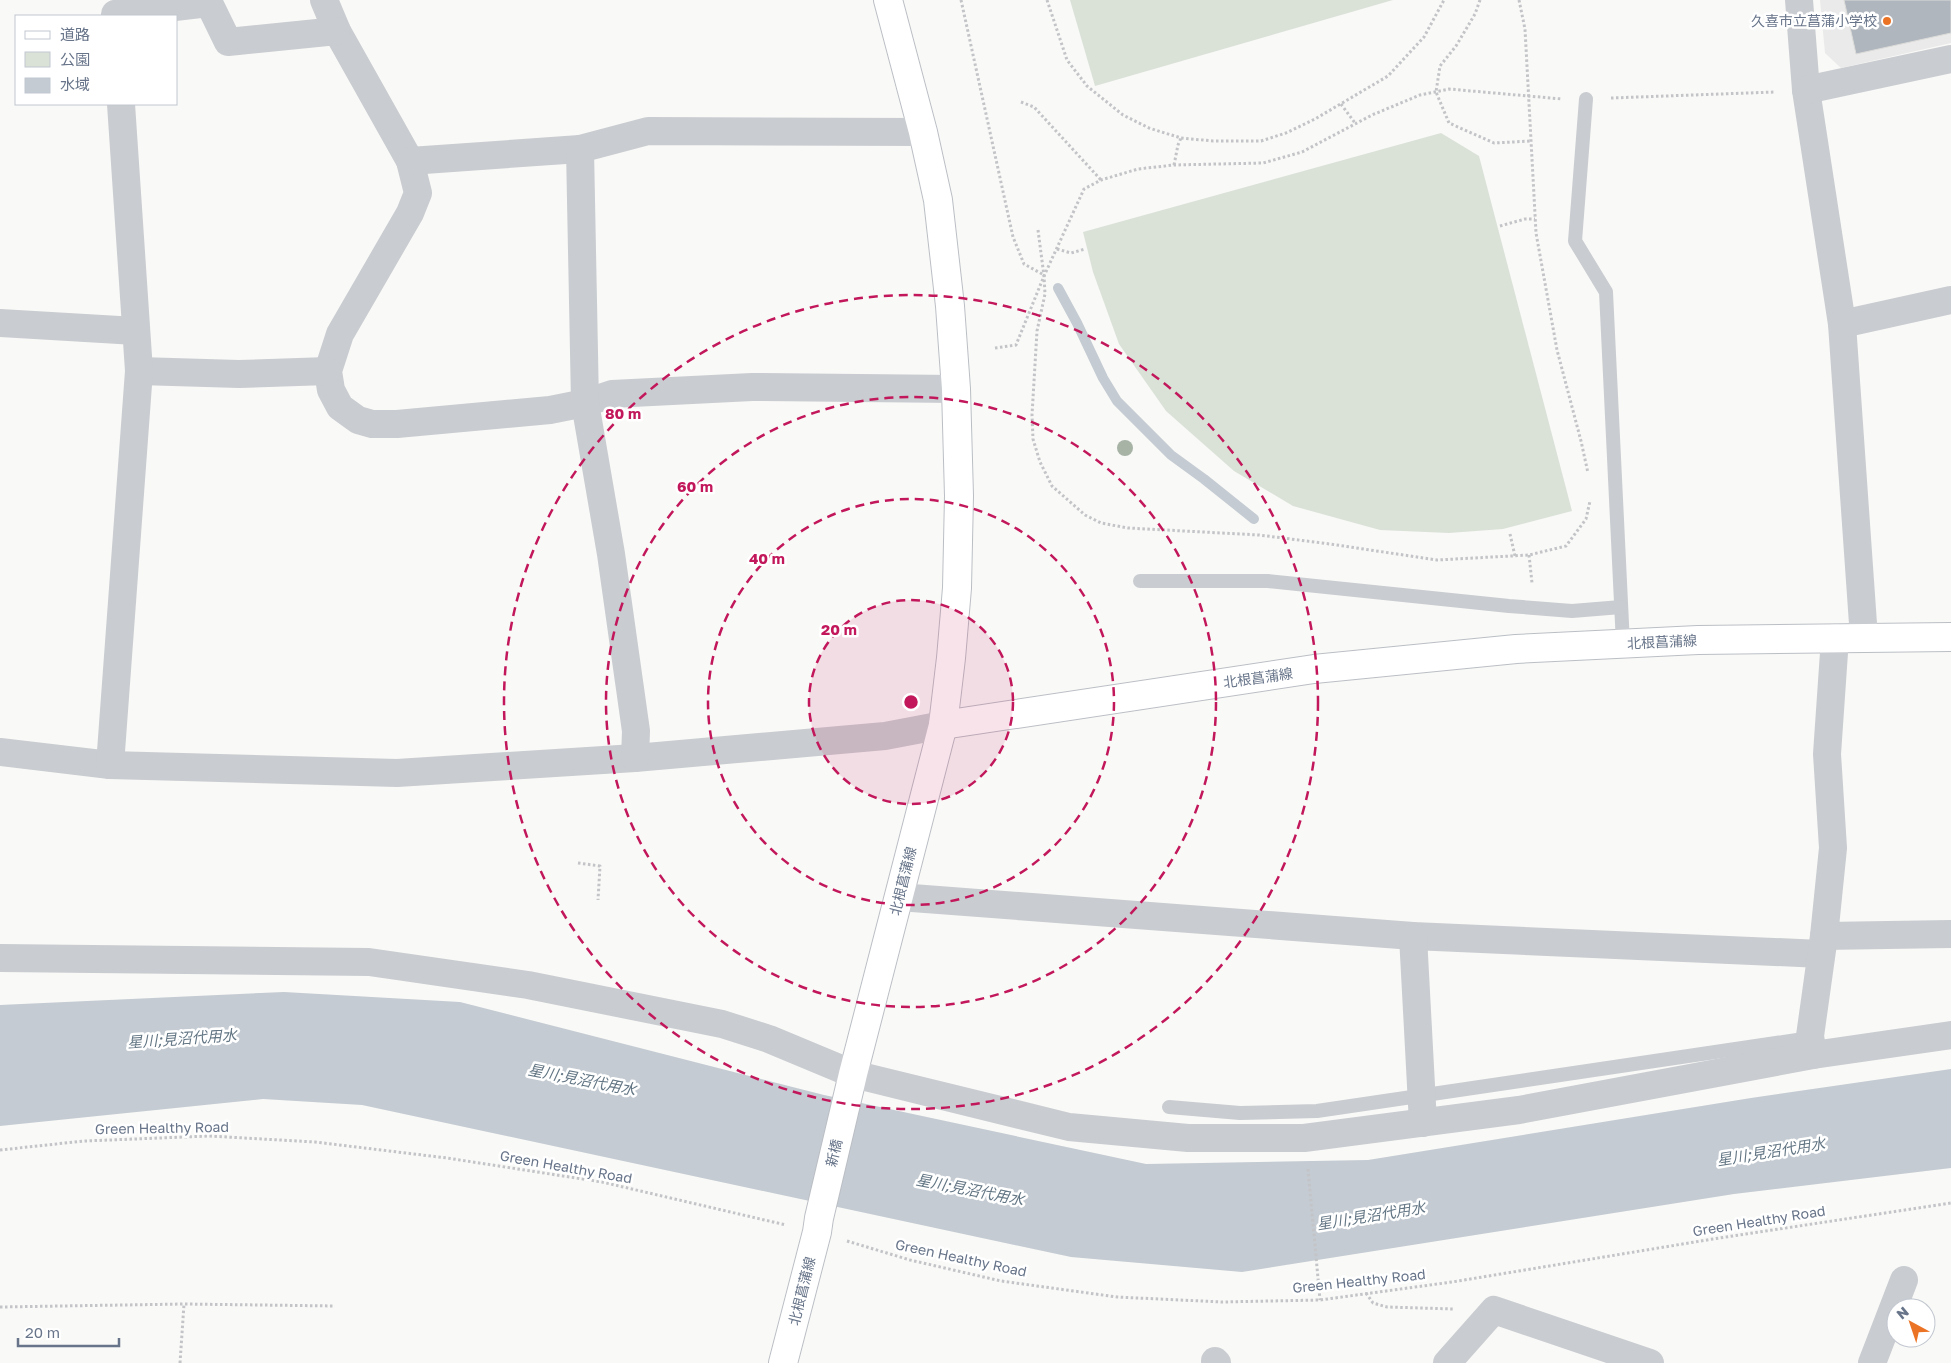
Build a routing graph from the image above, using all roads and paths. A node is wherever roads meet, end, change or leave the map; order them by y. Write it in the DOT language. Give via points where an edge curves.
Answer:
graph roads {
  1 [pos="324,0"];
  2 [pos="888,0"];
  3 [pos="961,0"];
  4 [pos="1047,0"];
  5 [pos="1444,0"];
  6 [pos="1480,0"];
  7 [pos="1519,0"];
  8 [pos="1799,0"];
  9 [pos="114,10"];
  10 [pos="337,31"];
  11 [pos="1951,59"];
  12 [pos="1806,90"];
  13 [pos="1436,92"];
  14 [pos="1528,95"];
  15 [pos="1586,99"];
  16 [pos="1021,102"];
  17 [pos="1341,104"];
  18 [pos="121,105"];
  19 [pos="1355,123"];
  20 [pos="922,132"];
  21 [pos="1181,138"];
  22 [pos="1531,141"];
  23 [pos="580,150"];
  24 [pos="410,160"];
  25 [pos="1174,165"];
  26 [pos="1101,180"];
  27 [pos="1535,219"];
  28 [pos="1500,226"];
  29 [pos="1038,230"];
  30 [pos="1057,249"];
  31 [pos="1085,249"];
  32 [pos="1044,276"];
  33 [pos="1951,300"];
  34 [pos="0,323"];
  35 [pos="1842,324"];
  36 [pos="136,331"];
  37 [pos="995,348"];
  38 [pos="139,371"];
  39 [pos="328,371"];
  40 [pos="956,389"];
  41 [pos="585,403"];
  42 [pos="1590,482"];
  43 [pos="1590,500"];
  44 [pos="1510,534"];
  45 [pos="1515,556"];
  46 [pos="1140,581"];
  47 [pos="1622,607"];
  48 [pos="1951,637"];
  49 [pos="1835,638"];
  50 [pos="1864,638"];
  51 [pos="1623,644"];
  52 [pos="943,725"];
  53 [pos="0,752"];
  54 [pos="635,758"];
  55 [pos="110,765"];
  56 [pos="578,863"];
  57 [pos="899,897"];
  58 [pos="598,900"];
  59 [pos="1951,934"];
  60 [pos="1413,936"];
  61 [pos="1823,945"];
  62 [pos="0,958"];
  63 [pos="1951,1035"];
  64 [pos="1812,1046"];
  65 [pos="852,1081"];
  66 [pos="1421,1096"];
  67 [pos="1169,1107"];
  68 [pos="1423,1123"];
  69 [pos="0,1150"];
  70 [pos="1307,1165"];
  71 [pos="1951,1203"];
  72 [pos="818,1225"];
  73 [pos="1904,1280"];
  74 [pos="1366,1293"];
  75 [pos="1320,1300"];
  76 [pos="184,1304"];
  77 [pos="0,1306"];
  78 [pos="335,1306"];
  79 [pos="1494,1310"];
  80 [pos="180,1363"];
  81 [pos="784,1363"];
  82 [pos="1447,1363"];
  83 [pos="1650,1363"];
  84 [pos="1872,1363"];
  1 -- 10 [label="street"];
  2 -- 20 [label="main road"];
  3 -- 32 [label="path" via="1014,237 1024,264"];
  4 -- 21 [label="path" via="1068,60 1087,86 1123,115 1149,128"];
  5 -- 17 [label="path" via="1424,37 1388,76"];
  6 -- 13 [label="path" via="1456,46 1440,66"];
  7 -- 14 [label="path" via="1525,29"];
  8 -- 12 [label="street"];
  9 -- 10 [label="street" via="209,3 228,42"];
  10 -- 24 [label="street"];
  11 -- 12 [label="street"];
  12 -- 15 [label="path"];
  12 -- 35 [label="street"];
  13 -- 14 [label="path" via="1449,89"];
  13 -- 19 [label="path" via="1420,95"];
  13 -- 22 [label="path" via="1449,123 1494,143"];
  14 -- 15 [label="path"];
  14 -- 22 [label="path"];
  15 -- 47 [label="lane" via="1575,241 1606,292"];
  16 -- 26 [label="path" via="1034,107"];
  17 -- 19 [label="path"];
  17 -- 21 [label="path" via="1286,133 1261,141"];
  18 -- 36 [label="street"];
  19 -- 25 [label="path" via="1302,152 1263,163"];
  20 -- 23 [label="street" via="648,131"];
  20 -- 40 [label="main road" via="938,200"];
  21 -- 25 [label="path"];
  22 -- 27 [label="path"];
  23 -- 24 [label="street"];
  23 -- 41 [label="street"];
  24 -- 39 [label="street" via="418,194 340,334"];
  25 -- 26 [label="path" via="1138,169"];
  26 -- 30 [label="path" via="1084,189"];
  27 -- 28 [label="path"];
  27 -- 42 [label="path" via="1557,350"];
  29 -- 32 [label="path"];
  30 -- 31 [label="path" via="1071,253"];
  30 -- 32 [label="path"];
  32 -- 37 [label="path" via="1016,345"];
  32 -- 45 [label="path" via="1045,294 1037,331 1033,439 1052,486 1085,515 1101,523 1128,528 1259,536 1437,560"];
  33 -- 35 [label="street"];
  34 -- 36 [label="street"];
  35 -- 50 [label="street"];
  36 -- 38 [label="street"];
  38 -- 39 [label="street" via="239,374"];
  38 -- 55 [label="street"];
  39 -- 41 [label="street" via="331,390 340,407 358,420 372,424 531,412"];
  40 -- 41 [label="street" via="752,387 612,394"];
  40 -- 52 [label="main road" via="957,588"];
  41 -- 54 [label="street" via="612,554 636,730"];
  43 -- 45 [label="path" via="1586,519 1566,546"];
  44 -- 45 [label="path"];
  46 -- 47 [label="lane" via="1268,581 1572,611"];
  47 -- 51 [label="lane"];
  48 -- 50 [label="main road, 北根菖蒲線"];
  49 -- 50 [label="main road, 北根菖蒲線"];
  49 -- 51 [label="main road, 北根菖蒲線"];
  49 -- 61 [label="street" via="1827,754 1833,848"];
  51 -- 52 [label="main road, 北根菖蒲線" via="1516,649 1314,669"];
  52 -- 54 [label="street" via="885,736"];
  52 -- 57 [label="main road, 北根菖蒲線"];
  53 -- 55 [label="street"];
  54 -- 55 [label="street" via="397,773"];
  56 -- 58 [label="path" via="600,866"];
  57 -- 60 [label="street"];
  57 -- 65 [label="main road, 北根菖蒲線"];
  59 -- 61 [label="street"];
  60 -- 61 [label="street"];
  60 -- 66 [label="street"];
  61 -- 64 [label="street"];
  62 -- 65 [label="street" via="369,962 528,985 722,1024 769,1039"];
  63 -- 64 [label="street"];
  64 -- 66 [label="lane"];
  64 -- 68 [label="street" via="1519,1110"];
  65 -- 68 [label="street" via="1069,1127 1188,1138 1304,1138"];
  65 -- 72 [label="main road, 新橋"];
  66 -- 67 [label="lane" via="1317,1111 1240,1114"];
  66 -- 68 [label="street"];
  69 -- 72 [label="path, Green Healthy Road" via="84,1141 209,1136 315,1142 602,1182"];
  70 -- 75 [label="path"];
  71 -- 74 [label="path, Green Healthy Road"];
  72 -- 75 [label="path, Green Healthy Road" via="910,1260 1001,1281 1117,1297 1222,1302"];
  72 -- 81 [label="main road, 北根菖蒲線"];
  73 -- 84 [label="street"];
  74 -- 75 [label="path, Green Healthy Road"];
  74 -- 79 [label="path" via="1373,1303 1388,1307"];
  76 -- 77 [label="path"];
  76 -- 78 [label="path"];
  76 -- 80 [label="path"];
  79 -- 82 [label="street"];
  79 -- 83 [label="street"];
}
